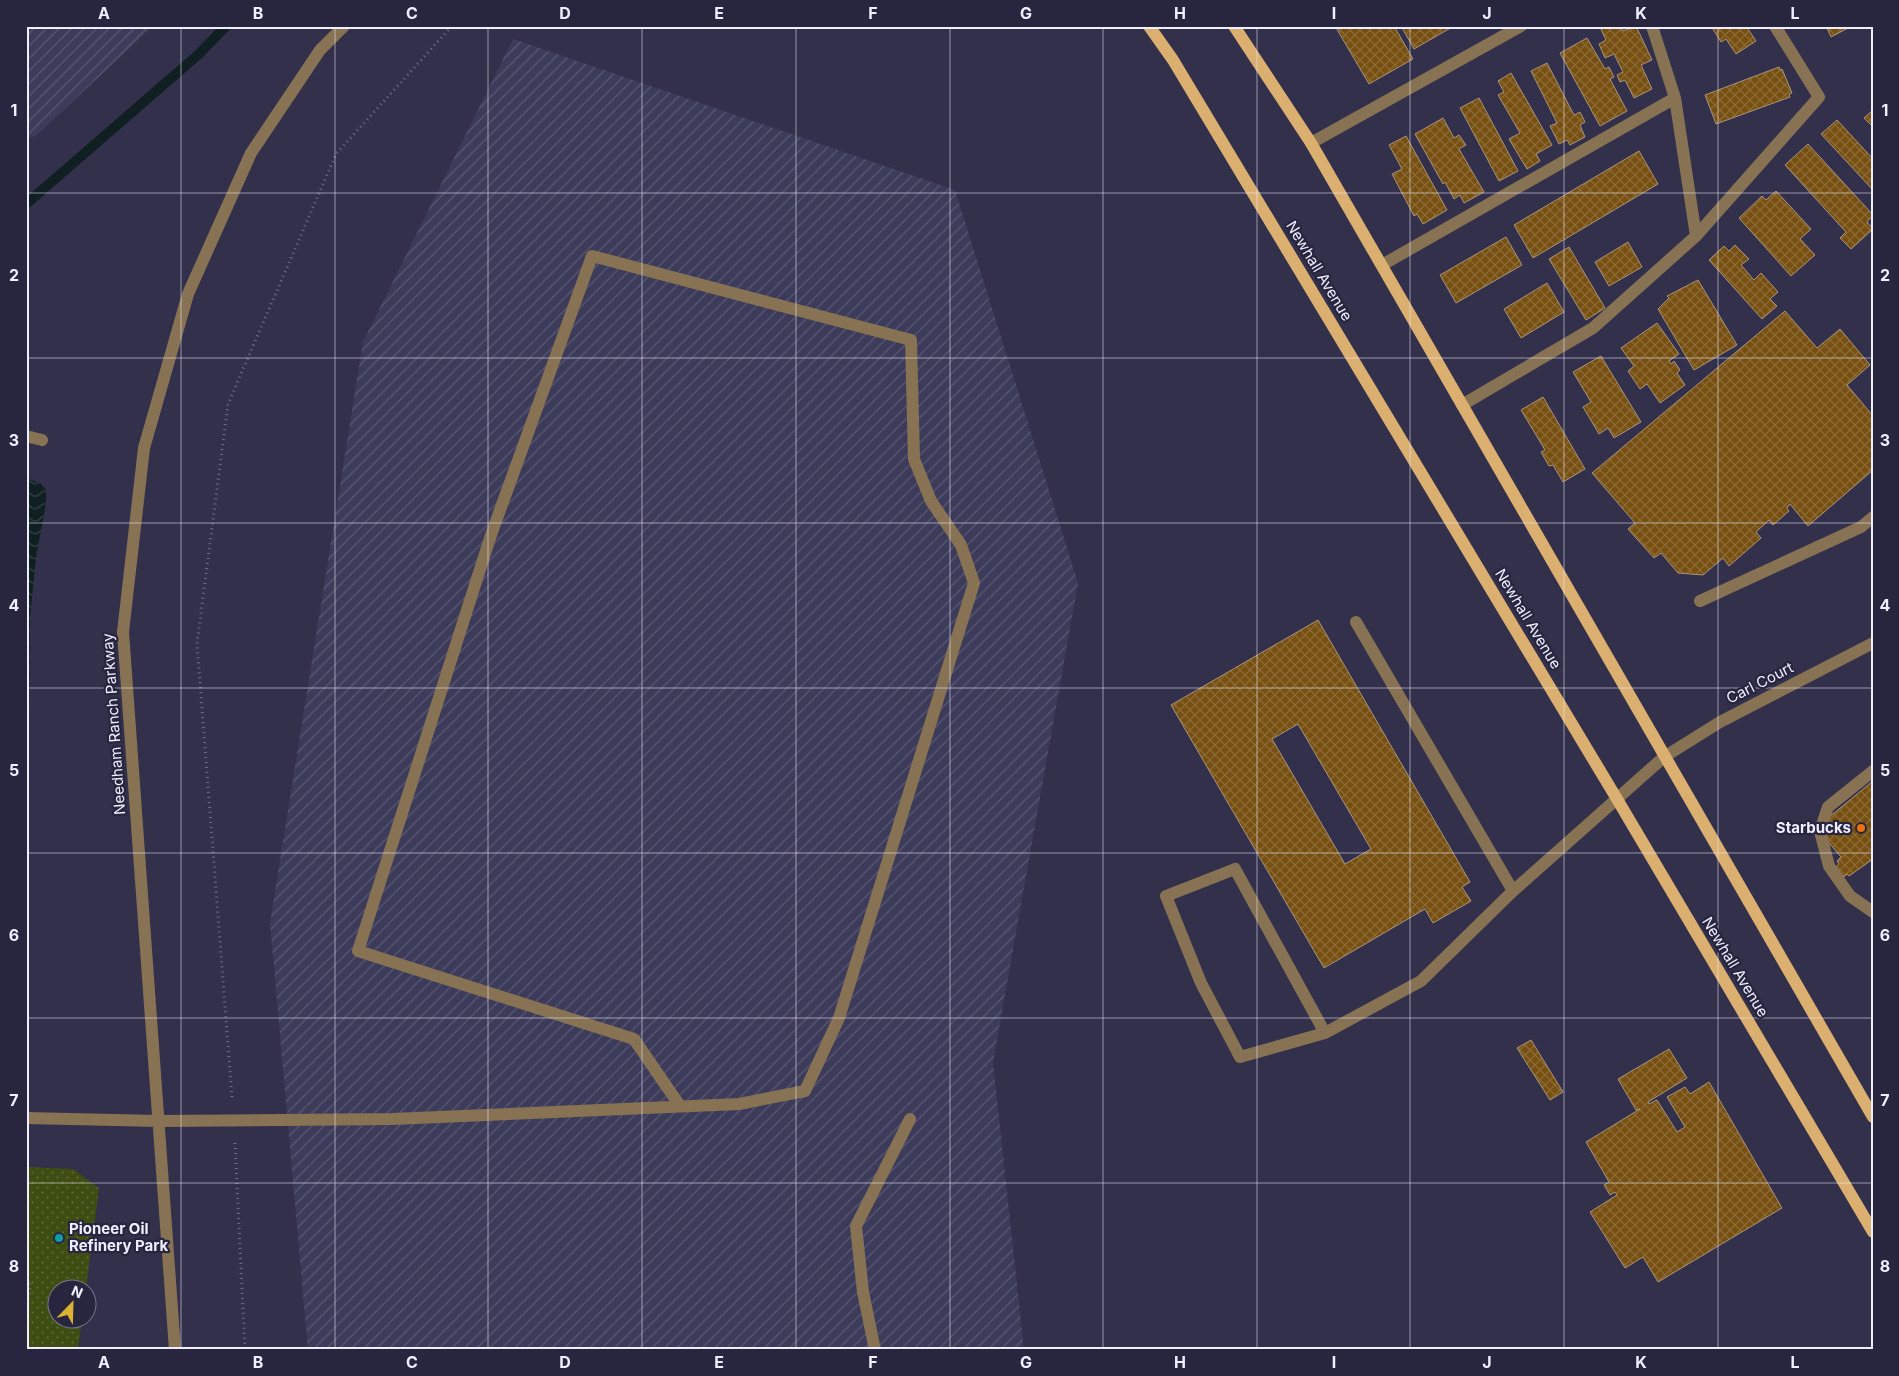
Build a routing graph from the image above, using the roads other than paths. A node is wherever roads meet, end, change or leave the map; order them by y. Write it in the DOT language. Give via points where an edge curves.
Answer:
graph roads {
  1 [pos="344,26"];
  2 [pos="1149,26"];
  3 [pos="1234,26"];
  4 [pos="1521,26"];
  5 [pos="1652,26"];
  6 [pos="1775,26"];
  7 [pos="1675,98"];
  8 [pos="1311,144"];
  9 [pos="1696,236"];
  10 [pos="1382,266"];
  11 [pos="1462,405"];
  12 [pos="26,436"];
  13 [pos="42,440"];
  14 [pos="1873,517"];
  15 [pos="1700,600"];
  16 [pos="1356,622"];
  17 [pos="1873,643"];
  18 [pos="1664,757"];
  19 [pos="1873,771"];
  20 [pos="1617,798"];
  21 [pos="1513,892"];
  22 [pos="1873,912"];
  23 [pos="1325,1033"];
  24 [pos="680,1106"];
  25 [pos="26,1118"];
  26 [pos="1873,1118"];
  27 [pos="910,1119"];
  28 [pos="159,1121"];
  29 [pos="1873,1232"];
  30 [pos="175,1350"];
  31 [pos="875,1350"];
  1 -- 28 [label="street, Needham Ranch Parkway" via="320,50 251,153 188,294 144,448 123,632"];
  2 -- 20 [label="main road, Newhall Avenue" via="1173,60"];
  3 -- 8 [label="main road"];
  4 -- 8 [label="street"];
  5 -- 7 [label="street"];
  6 -- 9 [label="street" via="1819,97"];
  7 -- 9 [label="street"];
  7 -- 10 [label="street"];
  8 -- 10 [label="main road"];
  9 -- 11 [label="street" via="1593,328"];
  10 -- 11 [label="main road"];
  11 -- 18 [label="main road"];
  12 -- 13 [label="street"];
  14 -- 15 [label="street" via="1861,527"];
  16 -- 21 [label="street"];
  17 -- 18 [label="street, Carl Court" via="1720,722"];
  18 -- 20 [label="street, Carl Court"];
  18 -- 26 [label="main road"];
  19 -- 22 [label="street" via="1828,807 1820,831 1829,866 1850,896"];
  20 -- 21 [label="street, Carl Court"];
  20 -- 29 [label="main road, Newhall Avenue"];
  21 -- 23 [label="street, Carl Court" via="1421,981"];
  23 -- 23 [label="street, Carl Court" via="1240,1057 1201,983 1166,896 1235,868"];
  24 -- 24 [label="street" via="739,1104 806,1091 839,1018 974,583 961,545 931,501 914,459 911,340 592,256 491,535 358,951 634,1039"];
  24 -- 28 [label="street" via="392,1119"];
  25 -- 28 [label="street"];
  27 -- 31 [label="street" via="856,1226 863,1292"];
  28 -- 30 [label="street, Needham Ranch Parkway"];
}
